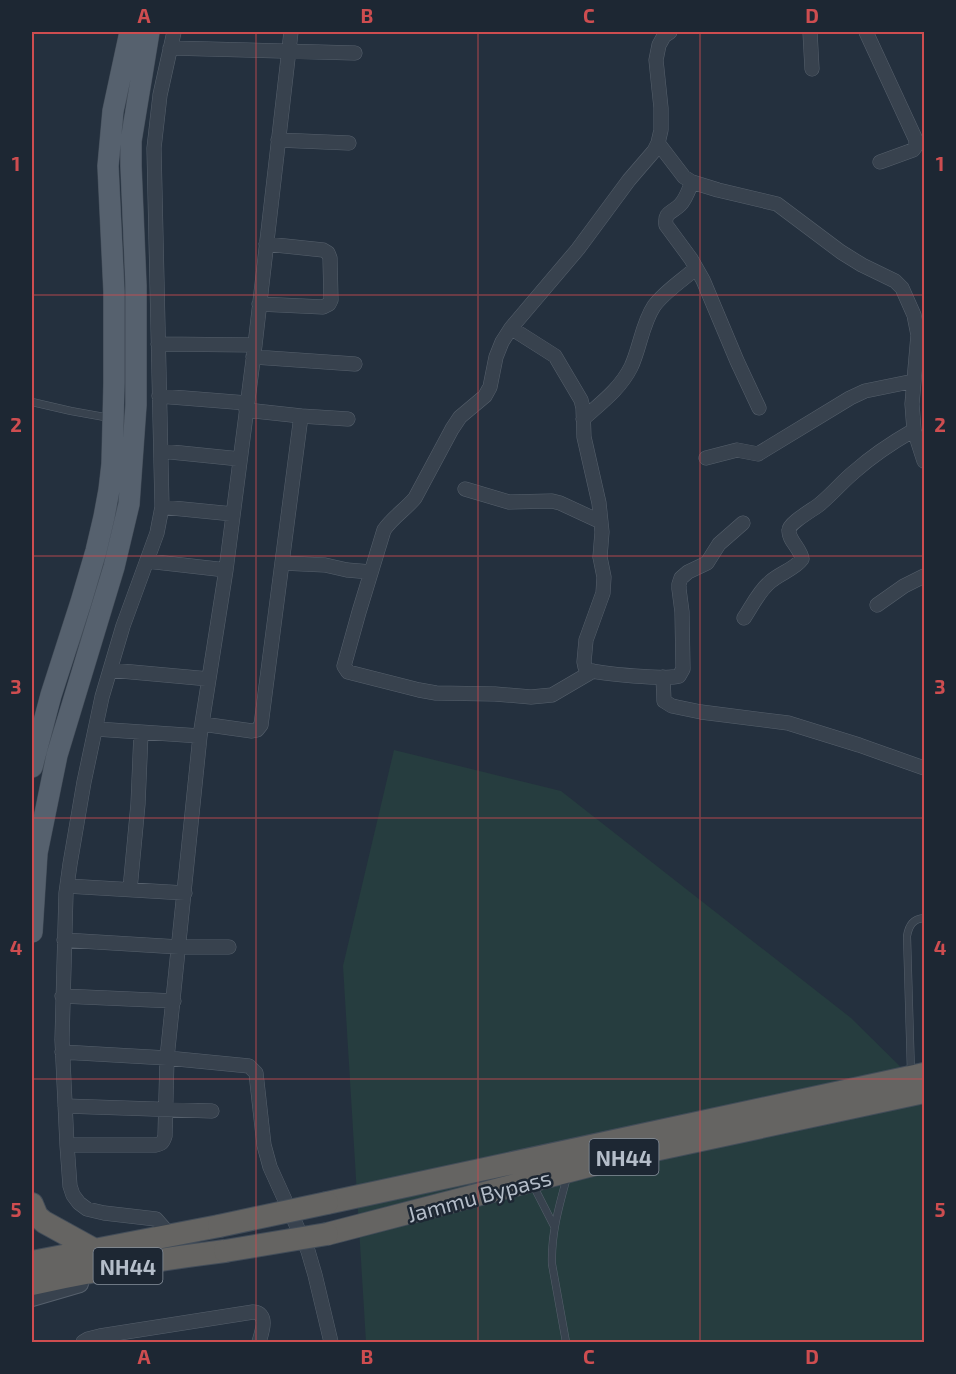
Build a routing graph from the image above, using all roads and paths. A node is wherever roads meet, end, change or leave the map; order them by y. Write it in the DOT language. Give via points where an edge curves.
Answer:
graph roads {
  1 [pos="130,32"];
  2 [pos="149,32"];
  3 [pos="174,32"];
  4 [pos="291,32"];
  5 [pos="670,32"];
  6 [pos="810,32"];
  7 [pos="866,32"];
  8 [pos="170,48"];
  9 [pos="289,51"];
  10 [pos="355,53"];
  11 [pos="812,69"];
  12 [pos="278,140"];
  13 [pos="349,143"];
  14 [pos="658,143"];
  15 [pos="880,162"];
  16 [pos="692,182"];
  17 [pos="267,244"];
  18 [pos="696,268"];
  19 [pos="259,304"];
  20 [pos="511,328"];
  21 [pos="921,342"];
  22 [pos="158,344"];
  23 [pos="254,351"];
  24 [pos="355,364"];
  25 [pos="914,381"];
  26 [pos="159,396"];
  27 [pos="32,402"];
  28 [pos="247,407"];
  29 [pos="759,408"];
  30 [pos="301,416"];
  31 [pos="113,418"];
  32 [pos="583,418"];
  33 [pos="348,419"];
  34 [pos="914,430"];
  35 [pos="161,452"];
  36 [pos="706,458"];
  37 [pos="240,459"];
  38 [pos="924,461"];
  39 [pos="465,489"];
  40 [pos="162,507"];
  41 [pos="233,514"];
  42 [pos="601,522"];
  43 [pos="743,523"];
  44 [pos="147,561"];
  45 [pos="282,563"];
  46 [pos="226,570"];
  47 [pos="368,572"];
  48 [pos="924,576"];
  49 [pos="877,604"];
  50 [pos="744,618"];
  51 [pos="110,670"];
  52 [pos="593,671"];
  53 [pos="663,678"];
  54 [pos="209,679"];
  55 [pos="96,729"];
  56 [pos="201,730"];
  57 [pos="141,733"];
  58 [pos="32,767"];
  59 [pos="924,768"];
  60 [pos="67,886"];
  61 [pos="130,889"];
  62 [pos="185,893"];
  63 [pos="924,918"];
  64 [pos="32,932"];
  65 [pos="64,940"];
  66 [pos="180,947"];
  67 [pos="229,947"];
  68 [pos="63,996"];
  69 [pos="174,1001"];
  70 [pos="62,1052"];
  71 [pos="167,1058"];
  72 [pos="920,1081"];
  73 [pos="65,1106"];
  74 [pos="166,1108"];
  75 [pos="212,1111"];
  76 [pos="67,1145"];
  77 [pos="568,1172"];
  78 [pos="531,1182"];
  79 [pos="32,1204"];
  80 [pos="554,1226"];
  81 [pos="170,1235"];
  82 [pos="93,1249"];
  83 [pos="32,1262"];
  84 [pos="126,1266"];
  85 [pos="32,1284"];
  86 [pos="32,1298"];
  87 [pos="83,1342"];
  88 [pos="259,1342"];
  89 [pos="331,1342"];
  90 [pos="566,1342"];
  1 -- 31 [label="main road" via="113,111 108,166 114,292"];
  2 -- 64 [label="main road" via="131,141 136,393 129,504 57,755 37,853"];
  3 -- 8 [label="street"];
  4 -- 9 [label="street"];
  5 -- 14 [label="street" via="659,45 656,60 661,130"];
  6 -- 11 [label="street"];
  7 -- 15 [label="street" via="916,141 913,150"];
  8 -- 9 [label="street"];
  8 -- 22 [label="street" via="154,148"];
  9 -- 10 [label="street"];
  9 -- 12 [label="street"];
  12 -- 13 [label="street"];
  12 -- 17 [label="street"];
  14 -- 16 [label="street" via="678,171"];
  14 -- 20 [label="street" via="578,249"];
  16 -- 18 [label="street" via="665,222"];
  16 -- 21 [label="street" via="777,204 841,252 895,280 915,315"];
  17 -- 19 [label="street"];
  17 -- 19 [label="street" via="328,253 331,300 323,307"];
  18 -- 29 [label="street"];
  18 -- 32 [label="street" via="654,306 630,368 618,387"];
  19 -- 23 [label="street"];
  20 -- 32 [label="street" via="555,356 581,400"];
  20 -- 47 [label="street" via="496,357 485,396 460,417 415,498 384,530"];
  21 -- 25 [label="street"];
  22 -- 23 [label="street"];
  22 -- 26 [label="street"];
  23 -- 24 [label="street"];
  23 -- 28 [label="street"];
  25 -- 34 [label="street"];
  25 -- 36 [label="street" via="850,398 758,454 737,450"];
  26 -- 28 [label="street"];
  26 -- 35 [label="street"];
  27 -- 31 [label="lane"];
  28 -- 30 [label="street"];
  28 -- 37 [label="street"];
  30 -- 33 [label="street"];
  30 -- 45 [label="street"];
  31 -- 58 [label="main road" via="105,517"];
  32 -- 42 [label="street"];
  34 -- 38 [label="street"];
  34 -- 50 [label="street" via="873,457 789,528 802,559 770,582"];
  35 -- 37 [label="street"];
  35 -- 40 [label="street"];
  37 -- 41 [label="street"];
  39 -- 42 [label="street" via="509,502 552,501"];
  40 -- 41 [label="street"];
  40 -- 44 [label="street"];
  41 -- 46 [label="street"];
  42 -- 52 [label="street" via="604,586 584,651 585,667"];
  43 -- 53 [label="street" via="719,544 707,564 681,578 683,669 676,678"];
  44 -- 46 [label="street"];
  44 -- 51 [label="street"];
  45 -- 47 [label="street"];
  45 -- 56 [label="street" via="261,725 252,731"];
  46 -- 54 [label="street"];
  47 -- 52 [label="street" via="344,666 348,672 436,693 531,697 552,695"];
  48 -- 49 [label="street"];
  51 -- 54 [label="street"];
  51 -- 55 [label="street"];
  52 -- 53 [label="street"];
  53 -- 59 [label="street" via="664,701 672,706 788,723"];
  54 -- 56 [label="street"];
  55 -- 57 [label="street"];
  55 -- 60 [label="street"];
  56 -- 57 [label="street"];
  56 -- 62 [label="street"];
  57 -- 61 [label="street"];
  60 -- 61 [label="street"];
  60 -- 65 [label="street"];
  61 -- 62 [label="street"];
  62 -- 66 [label="street"];
  63 -- 72 [label="lane" via="914,921 906,936"];
  65 -- 66 [label="street"];
  65 -- 68 [label="street"];
  66 -- 67 [label="street"];
  66 -- 69 [label="street"];
  68 -- 69 [label="street"];
  68 -- 70 [label="street"];
  69 -- 71 [label="street"];
  70 -- 71 [label="street"];
  70 -- 73 [label="street"];
  71 -- 74 [label="street"];
  71 -- 89 [label="street" via="249,1066 256,1072 270,1167 308,1251"];
  72 -- 77 [label="highway, Jammu Bypass / NH44"];
  72 -- 81 [label="highway, Jammu Bypass / NH44, bridge"];
  73 -- 74 [label="street"];
  73 -- 76 [label="street"];
  74 -- 75 [label="street"];
  74 -- 76 [label="street" via="165,1136 160,1144"];
  76 -- 81 [label="street" via="70,1186 79,1203 104,1213 156,1220"];
  77 -- 78 [label="highway, Jammu Bypass / NH44"];
  77 -- 80 [label="lane"];
  78 -- 80 [label="lane"];
  78 -- 84 [label="highway, Jammu Bypass / NH44, bridge" via="327,1234"];
  79 -- 82 [label="highway" via="44,1222"];
  80 -- 90 [label="lane" via="552,1264"];
  81 -- 82 [label="highway, Jammu Bypass / NH44"];
  82 -- 83 [label="highway, Jammu Bypass / NH44"];
  84 -- 85 [label="highway, Jammu Bypass / NH44"];
  84 -- 86 [label="street"];
  87 -- 88 [label="street" via="253,1312 263,1319"];
}
